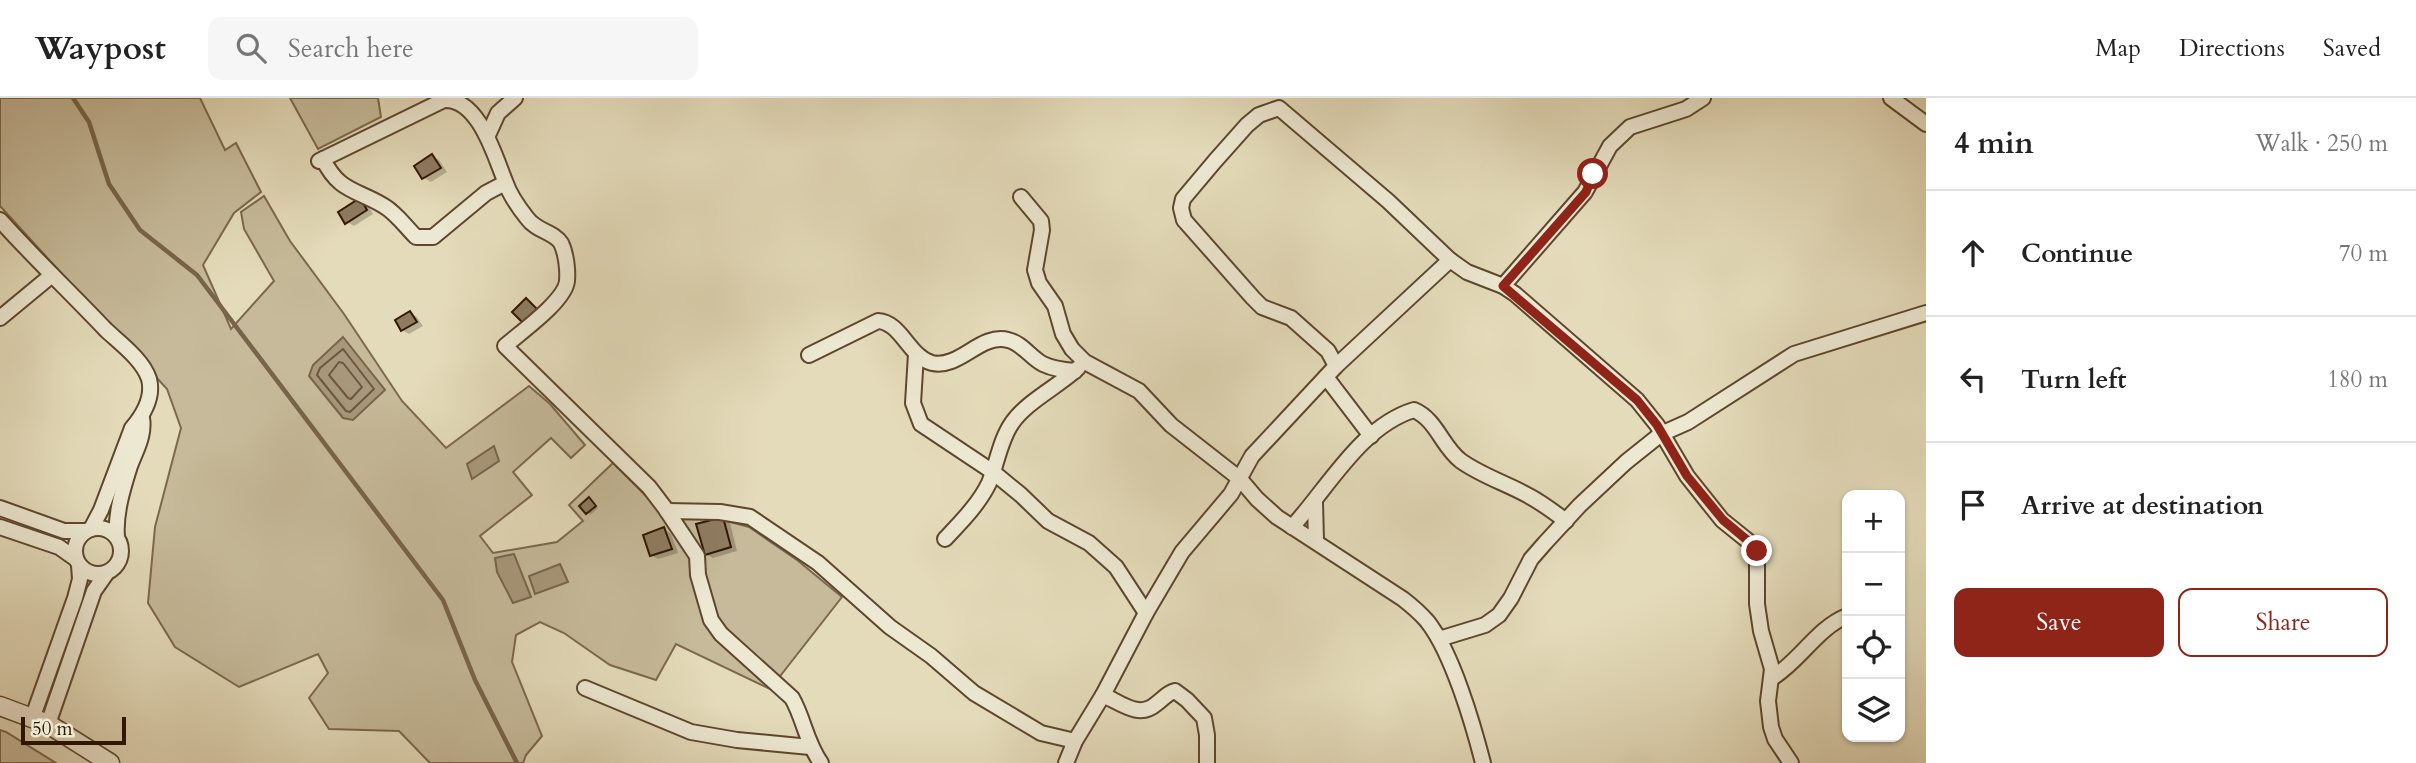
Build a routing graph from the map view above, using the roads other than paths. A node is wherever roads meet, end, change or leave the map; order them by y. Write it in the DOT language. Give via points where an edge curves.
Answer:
graph roads {
  1 [pos="515,98"];
  2 [pos="1703,98"];
  3 [pos="1891,98"];
  4 [pos="453,99"];
  5 [pos="1926,124"];
  6 [pos="488,135"];
  7 [pos="505,183"];
  8 [pos="1021,197"];
  9 [pos="0,220"];
  10 [pos="1450,260"];
  11 [pos="52,275"];
  12 [pos="1503,286"];
  13 [pos="1926,313"];
  14 [pos="0,318"];
  15 [pos="916,354"];
  16 [pos="809,355"];
  17 [pos="1080,367"];
  18 [pos="1331,371"];
  19 [pos="142,418"];
  20 [pos="1661,434"];
  21 [pos="1371,436"];
  22 [pos="993,472"];
  23 [pos="1240,479"];
  24 [pos="1315,502"];
  25 [pos="0,508"];
  26 [pos="667,511"];
  27 [pos="14,515"];
  28 [pos="1566,521"];
  29 [pos="1292,527"];
  30 [pos="5,529"];
  31 [pos="89,530"];
  32 [pos="117,537"];
  33 [pos="945,539"];
  34 [pos="1316,541"];
  35 [pos="78,562"];
  36 [pos="106,574"];
  37 [pos="1146,613"];
  38 [pos="1842,619"];
  39 [pos="1439,639"];
  40 [pos="1772,678"];
  41 [pos="585,688"];
  42 [pos="1104,695"];
  43 [pos="0,706"];
  44 [pos="40,722"];
  45 [pos="1075,741"];
  46 [pos="810,747"];
  47 [pos="110,763"];
  48 [pos="821,763"];
  49 [pos="1066,763"];
  50 [pos="1207,763"];
  51 [pos="1483,763"];
  52 [pos="1791,763"];
  1 -- 6 [label="street" via="498,113"];
  2 -- 12 [label="street" via="1630,127 1610,146 1586,192"];
  3 -- 5 [label="street"];
  4 -- 6 [label="street"];
  4 -- 7 [label="street" via="321,160 330,175 384,206 416,237 433,237"];
  6 -- 7 [label="street"];
  7 -- 26 [label="street" via="526,218 560,243 567,262 567,283 562,295 505,346 632,470"];
  8 -- 17 [label="street" via="1041,221 1035,270 1039,283 1055,306"];
  9 -- 11 [label="street"];
  10 -- 12 [label="street"];
  10 -- 18 [label="street"];
  10 -- 18 [label="street" via="1279,108 1247,125 1183,198 1184,220 1262,307 1291,318 1328,351"];
  11 -- 14 [label="street"];
  11 -- 19 [label="street" via="148,376"];
  12 -- 20 [label="street" via="1622,385"];
  13 -- 20 [label="street" via="1794,354 1688,422"];
  15 -- 16 [label="street" via="892,327 878,321"];
  15 -- 17 [label="street" via="931,363 945,363 995,340 1008,340 1045,365"];
  15 -- 22 [label="street" via="913,403 920,424"];
  17 -- 22 [label="street" via="1010,424"];
  17 -- 23 [label="street" via="1139,391 1180,433"];
  18 -- 21 [label="street"];
  18 -- 23 [label="street" via="1252,456"];
  19 -- 31 [label="street" via="132,428"];
  19 -- 32 [label="street" via="143,431 120,504"];
  20 -- 28 [label="street"];
  20 -- 40 [label="street" via="1723,520 1757,551 1757,604"];
  21 -- 24 [label="street" via="1339,468"];
  21 -- 28 [label="street" via="1414,410 1434,425 1462,461"];
  22 -- 33 [label="street" via="975,505"];
  22 -- 37 [label="street" via="1048,521 1088,543 1116,566"];
  23 -- 29 [label="street"];
  23 -- 37 [label="street" via="1182,552"];
  24 -- 29 [label="street"];
  24 -- 34 [label="street"];
  25 -- 27 [label="street"];
  26 -- 45 [label="street" via="750,517 818,563 974,693 1041,733"];
  26 -- 46 [label="street" via="697,556 711,620 792,698"];
  27 -- 30 [label="street"];
  27 -- 31 [label="street" via="64,531"];
  28 -- 39 [label="street" via="1531,559 1499,615 1485,625"];
  29 -- 34 [label="street"];
  30 -- 35 [label="street" via="59,547"];
  31 -- 32 [label="street" via="106,529"];
  31 -- 35 [label="street" via="76,544"];
  32 -- 36 [label="street" via="121,558"];
  34 -- 39 [label="street" via="1403,599"];
  35 -- 36 [label="street" via="91,574"];
  35 -- 44 [label="street" via="80,579"];
  36 -- 44 [label="street" via="94,591"];
  37 -- 42 [label="street"];
  38 -- 40 [label="street"];
  39 -- 51 [label="street"];
  40 -- 52 [label="street" via="1768,701 1771,727"];
  41 -- 46 [label="street" via="691,732"];
  42 -- 45 [label="street"];
  42 -- 50 [label="street" via="1140,712 1148,711 1170,692 1179,692 1204,718"];
  43 -- 44 [label="street"];
  44 -- 47 [label="street"];
  45 -- 49 [label="street"];
  46 -- 48 [label="street"];
}
